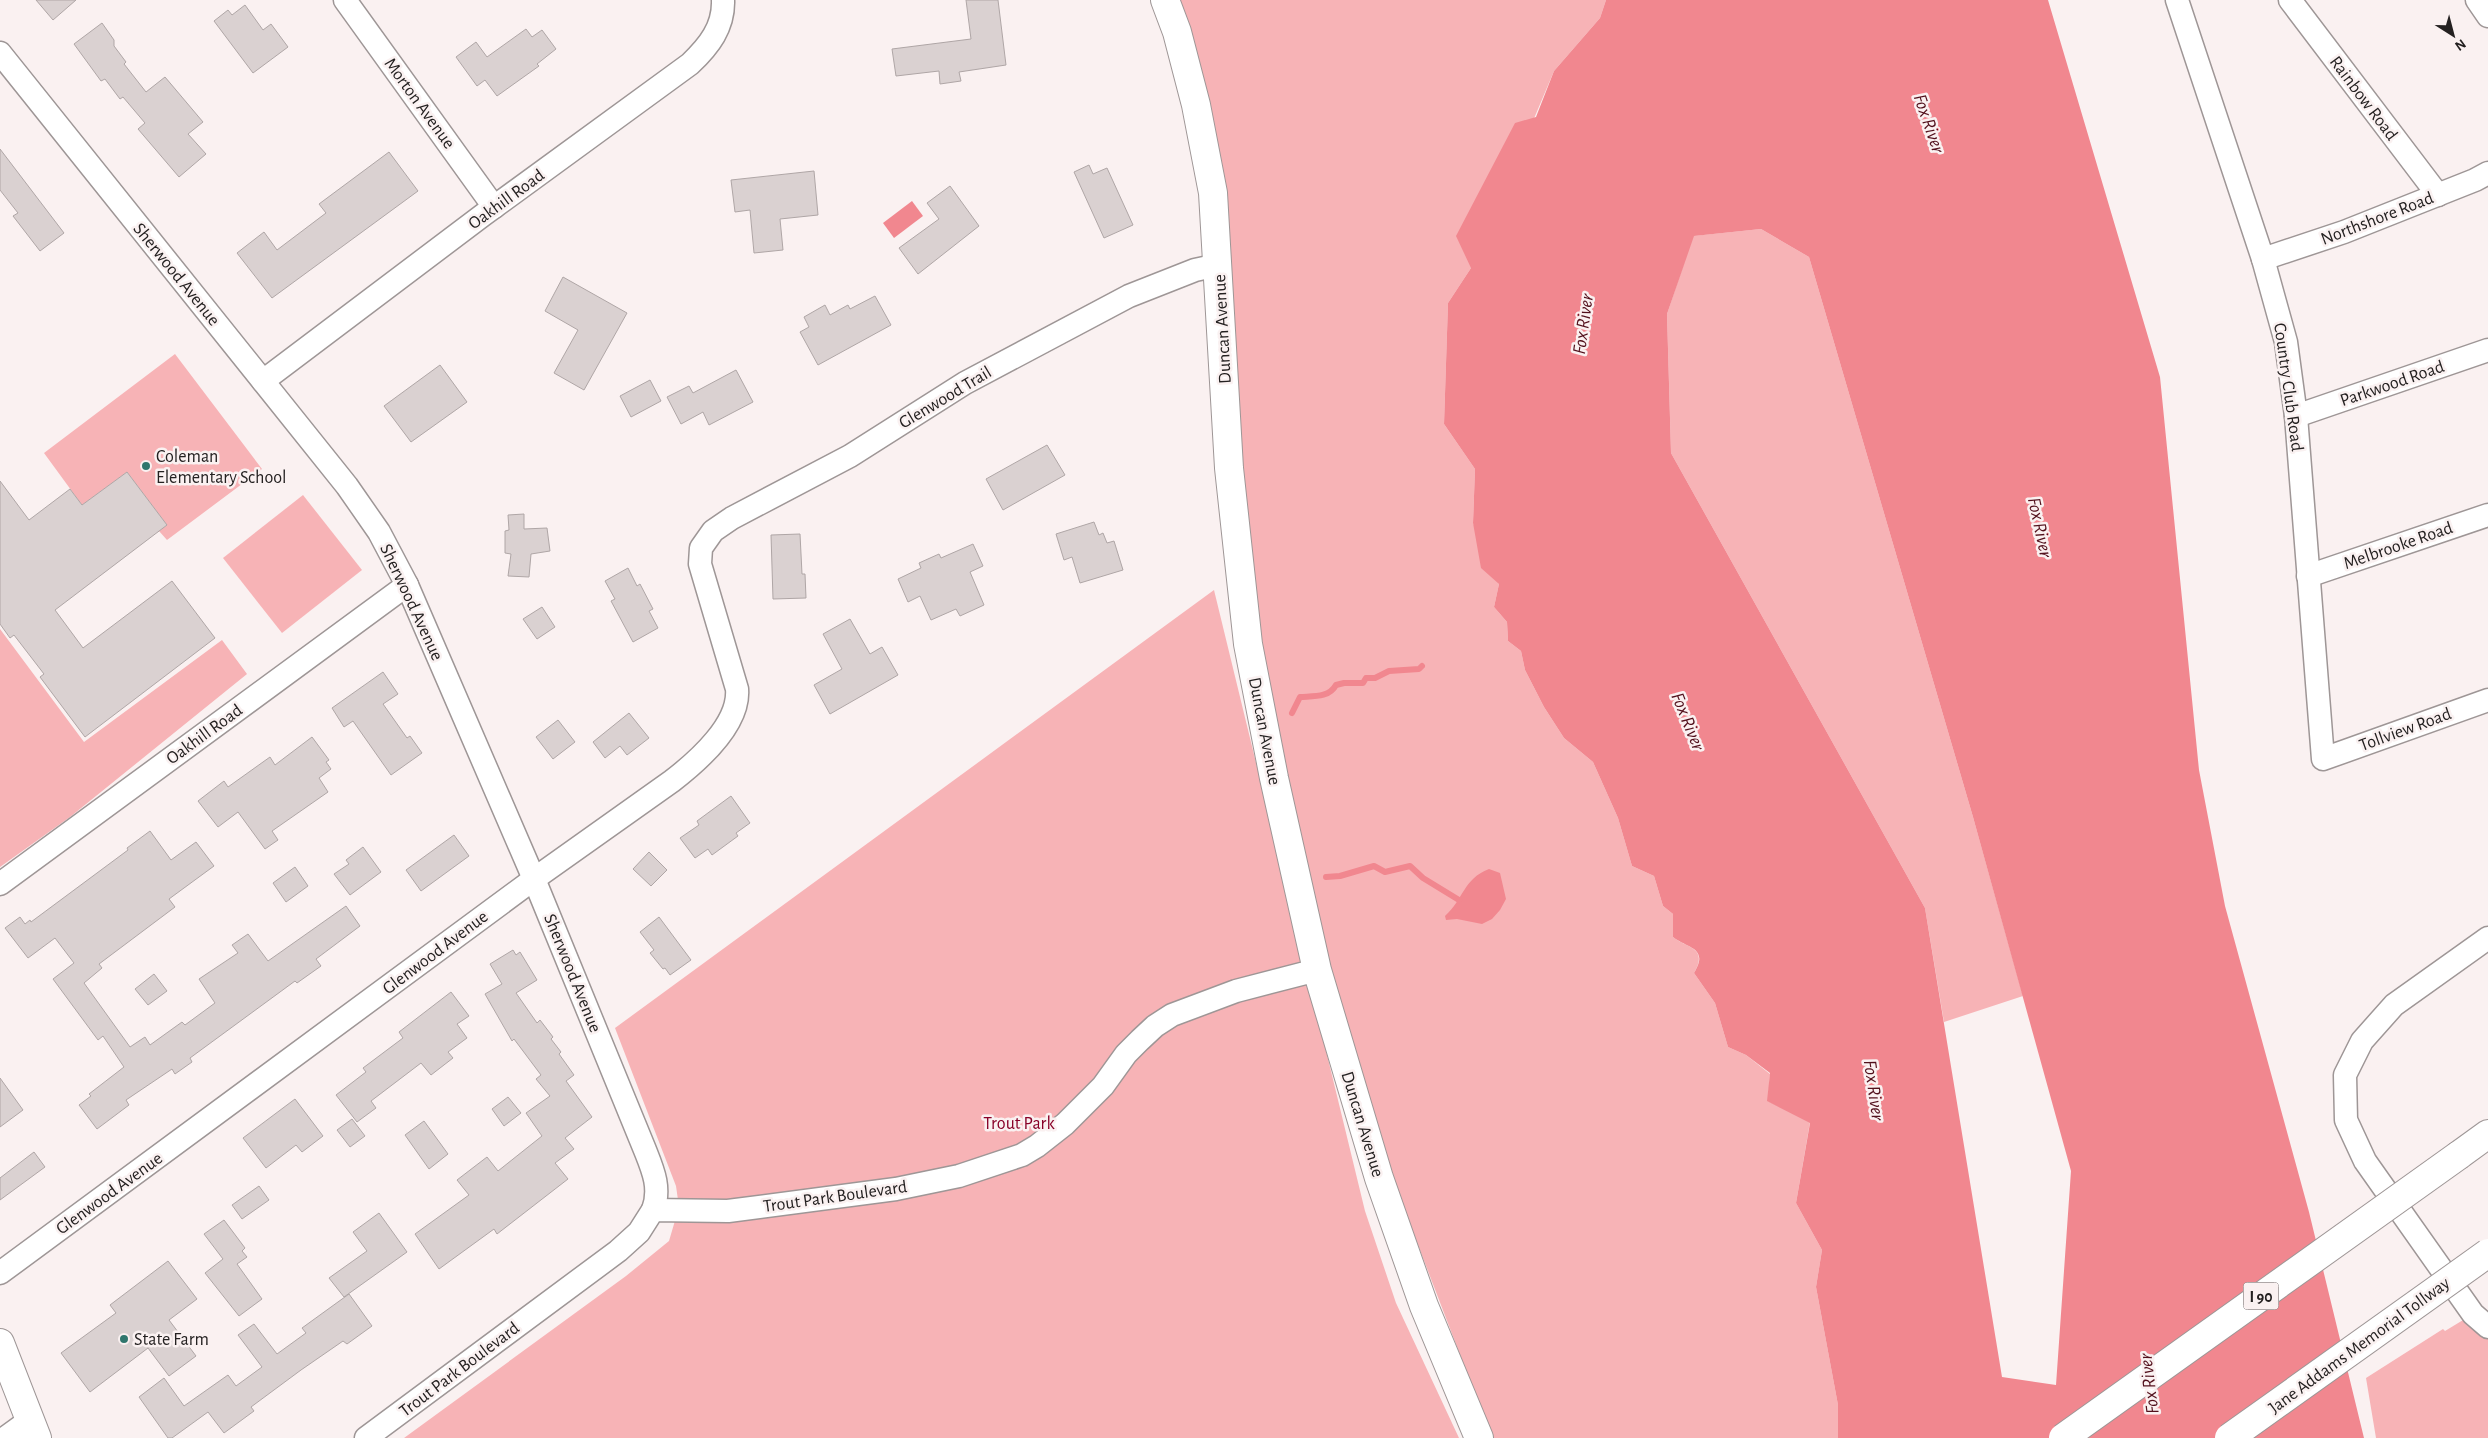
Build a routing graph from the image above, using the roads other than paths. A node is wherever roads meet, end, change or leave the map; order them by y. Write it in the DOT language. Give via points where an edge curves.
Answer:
graph roads {
  1 [pos="345,0"];
  2 [pos="723,0"];
  3 [pos="1165,0"];
  4 [pos="2177,0"];
  5 [pos="2290,0"];
  6 [pos="2477,0"];
  7 [pos="2488,16"];
  8 [pos="0,53"];
  9 [pos="2488,172"];
  10 [pos="2438,195"];
  11 [pos="494,207"];
  12 [pos="2264,259"];
  13 [pos="1218,265"];
  14 [pos="2488,350"];
  15 [pos="263,381"];
  16 [pos="2296,416"];
  17 [pos="2488,515"];
  18 [pos="700,564"];
  19 [pos="2308,576"];
  20 [pos="408,585"];
  21 [pos="2488,700"];
  22 [pos="2323,759"];
  23 [pos="534,879"];
  24 [pos="0,884"];
  25 [pos="2488,938"];
  26 [pos="1317,970"];
  27 [pos="2488,1134"];
  28 [pos="653,1210"];
  29 [pos="2488,1253"];
  30 [pos="0,1273"];
  31 [pos="2488,1327"];
  32 [pos="0,1343"];
  33 [pos="34,1429"];
  34 [pos="5,1438"];
  35 [pos="366,1438"];
  36 [pos="1479,1438"];
  37 [pos="2063,1438"];
  38 [pos="2229,1438"];
  1 -- 11 [label="street, Morton Avenue"];
  2 -- 11 [label="street, Oakhill Road" via="717,32 690,64"];
  3 -- 13 [label="main road, Duncan Avenue" via="1177,32 1203,133 1213,193"];
  4 -- 12 [label="street, Country Club Road"];
  5 -- 10 [label="street, Rainbow Road"];
  6 -- 7 [label="street"];
  8 -- 15 [label="street, Sherwood Avenue"];
  9 -- 10 [label="street, Northshore Road"];
  10 -- 12 [label="street, Northshore Road"];
  11 -- 15 [label="street, Oakhill Road"];
  12 -- 16 [label="street, Country Club Road" via="2286,342"];
  13 -- 18 [label="street, Glenwood Trail" via="1195,270 1129,296 965,383 850,456 732,518 713,531 701,548"];
  13 -- 26 [label="main road, Duncan Avenue" via="1230,468 1248,644"];
  14 -- 16 [label="street, Parkwood Road"];
  15 -- 20 [label="street, Sherwood Avenue" via="379,532"];
  16 -- 19 [label="street, Country Club Road"];
  17 -- 19 [label="street, Melbrooke Road"];
  18 -- 23 [label="street, Glenwood Avenue" via="737,689 738,701 729,720 714,742 688,768"];
  19 -- 22 [label="street, Country Club Road"];
  20 -- 23 [label="street, Sherwood Avenue"];
  20 -- 24 [label="street, Oakhill Road"];
  21 -- 22 [label="street, Tollview Road"];
  23 -- 28 [label="street, Sherwood Avenue" via="653,1170 657,1191"];
  23 -- 30 [label="street, Glenwood Avenue"];
  25 -- 31 [label="street" via="2394,1005 2362,1041 2345,1075 2346,1120 2365,1161 2473,1314"];
  26 -- 28 [label="street, Trout Park Boulevard" via="1236,991 1172,1015 1155,1026 1131,1050 1103,1086 1065,1124 1022,1155 959,1176 896,1188 728,1211"];
  26 -- 36 [label="main road, Duncan Avenue" via="1379,1178 1424,1306"];
  27 -- 37 [label="main road, I 90, bridge"];
  28 -- 35 [label="street, Trout Park Boulevard" via="639,1232 618,1251"];
  29 -- 38 [label="main road, Jane Addams Memorial Tollway, bridge"];
  32 -- 33 [label="main road"];
  33 -- 34 [label="street"];
}
